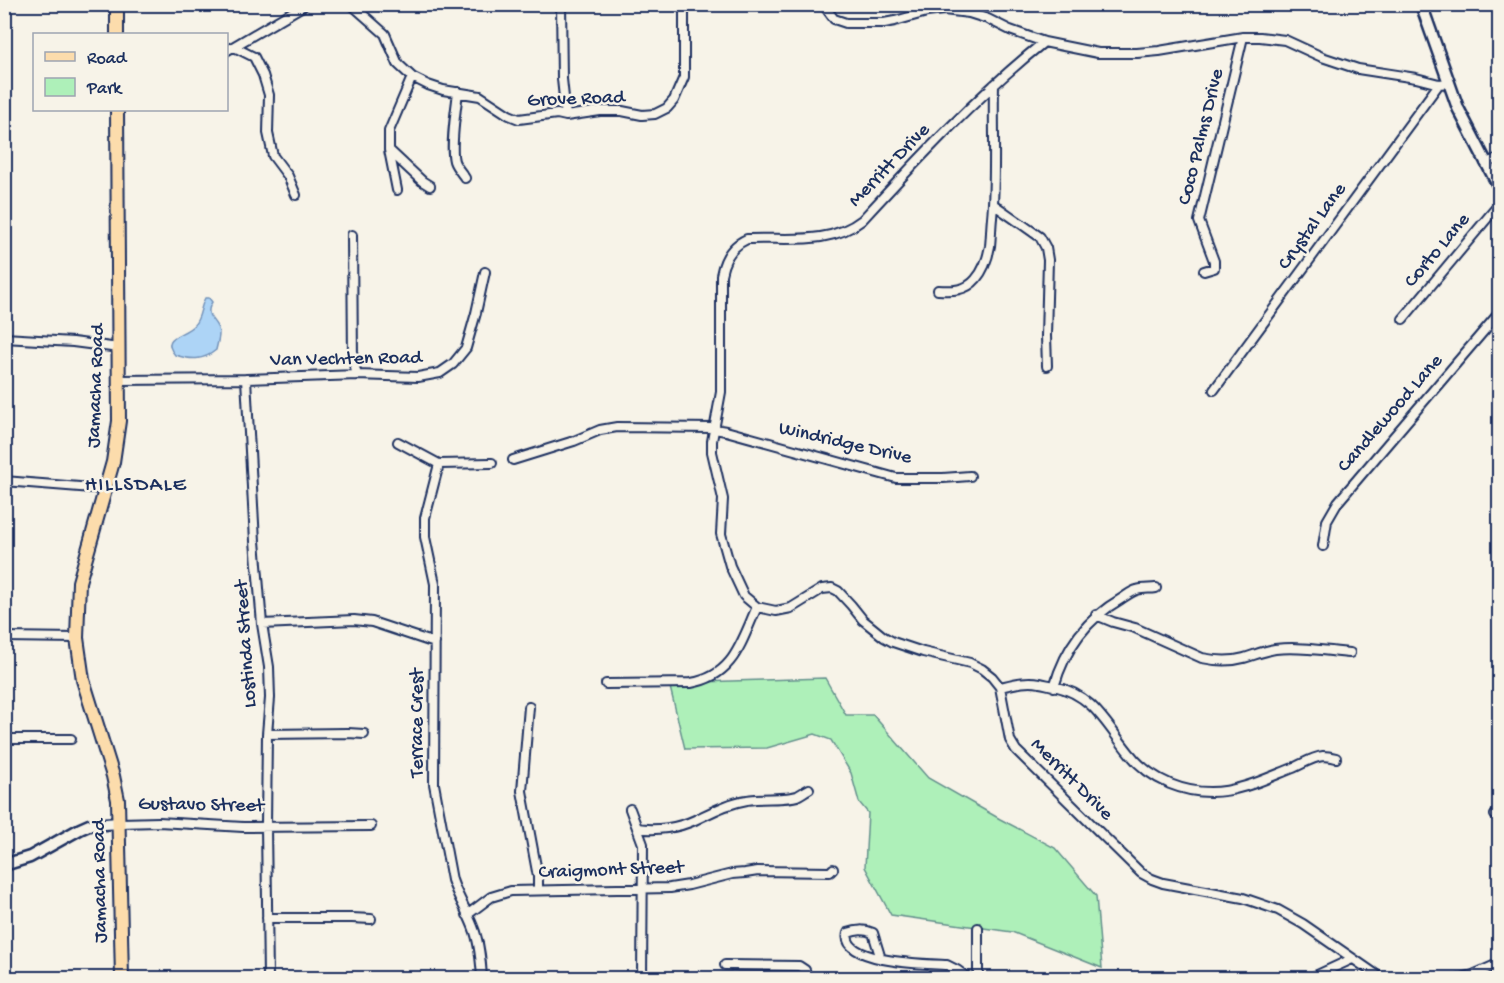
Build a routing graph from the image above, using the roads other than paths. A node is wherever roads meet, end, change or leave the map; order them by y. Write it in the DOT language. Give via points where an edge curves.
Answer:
graph roads {
  1 [pos="117,4"];
  2 [pos="306,4"];
  3 [pos="351,4"];
  4 [pos="561,4"];
  5 [pos="684,4"];
  6 [pos="823,4"];
  7 [pos="1421,4"];
  8 [pos="117,33"];
  9 [pos="1243,37"];
  10 [pos="1044,42"];
  11 [pos="230,49"];
  12 [pos="412,76"];
  13 [pos="1444,83"];
  14 [pos="994,85"];
  15 [pos="458,92"];
  16 [pos="117,111"];
  17 [pos="566,116"];
  18 [pos="389,150"];
  19 [pos="1500,158"];
  20 [pos="1485,163"];
  21 [pos="465,178"];
  22 [pos="430,186"];
  23 [pos="1500,189"];
  24 [pos="397,190"];
  25 [pos="296,195"];
  26 [pos="1500,203"];
  27 [pos="993,204"];
  28 [pos="352,235"];
  29 [pos="1204,271"];
  30 [pos="484,272"];
  31 [pos="938,290"];
  32 [pos="1500,312"];
  33 [pos="1402,320"];
  34 [pos="4,338"];
  35 [pos="119,348"];
  36 [pos="1047,366"];
  37 [pos="357,375"];
  38 [pos="246,379"];
  39 [pos="119,380"];
  40 [pos="1214,390"];
  41 [pos="714,428"];
  42 [pos="398,442"];
  43 [pos="513,460"];
  44 [pos="492,463"];
  45 [pos="439,464"];
  46 [pos="970,476"];
  47 [pos="4,481"];
  48 [pos="105,489"];
  49 [pos="1323,546"];
  50 [pos="1156,588"];
  51 [pos="757,607"];
  52 [pos="1096,615"];
  53 [pos="262,624"];
  54 [pos="4,637"];
  55 [pos="77,638"];
  56 [pos="435,643"];
  57 [pos="1350,653"];
  58 [pos="606,684"];
  59 [pos="1000,687"];
  60 [pos="1054,687"];
  61 [pos="529,707"];
  62 [pos="267,734"];
  63 [pos="364,734"];
  64 [pos="4,739"];
  65 [pos="71,739"];
  66 [pos="1336,758"];
  67 [pos="809,789"];
  68 [pos="630,809"];
  69 [pos="120,823"];
  70 [pos="266,826"];
  71 [pos="371,826"];
  72 [pos="637,828"];
  73 [pos="4,865"];
  74 [pos="833,869"];
  75 [pos="642,888"];
  76 [pos="538,890"];
  77 [pos="467,915"];
  78 [pos="267,918"];
  79 [pos="371,920"];
  80 [pos="978,927"];
  81 [pos="881,959"];
  82 [pos="1352,959"];
  83 [pos="1500,963"];
  84 [pos="725,965"];
  85 [pos="1473,977"];
  86 [pos="122,978"];
  87 [pos="268,978"];
  88 [pos="482,978"];
  89 [pos="642,978"];
  90 [pos="807,978"];
  91 [pos="968,978"];
  92 [pos="978,978"];
  93 [pos="1311,978"];
  94 [pos="1381,978"];
  95 [pos="1461,978"];
  1 -- 8 [label="main road"];
  2 -- 11 [label="street"];
  3 -- 12 [label="street, Grove Road" via="385,34 398,64"];
  4 -- 17 [label="street"];
  5 -- 17 [label="street, Grove Road" via="684,77 667,108 655,114 600,111"];
  6 -- 10 [label="street" via="834,19 846,23 884,23 944,10 969,13"];
  7 -- 13 [label="main road"];
  9 -- 10 [label="street" via="1137,53 1098,53"];
  9 -- 13 [label="street" via="1285,40 1345,66"];
  9 -- 29 [label="street, Coco Palms Drive" via="1199,220 1214,261 1214,268"];
  10 -- 14 [label="street, Merritt Drive"];
  11 -- 25 [label="street" via="254,57 263,75 269,95 268,133 273,156"];
  12 -- 15 [label="street, Grove Road" via="428,85"];
  12 -- 18 [label="street" via="389,131"];
  13 -- 20 [label="main road"];
  13 -- 40 [label="street, Crystal Lane"];
  14 -- 27 [label="street"];
  14 -- 41 [label="street, Merritt Drive" via="854,226 826,237 747,239 731,250 721,275 721,392"];
  15 -- 17 [label="street, Grove Road" via="480,96 519,119"];
  15 -- 21 [label="street" via="453,157"];
  16 -- 35 [label="main road, Jamacha Road"];
  18 -- 22 [label="street"];
  18 -- 24 [label="street"];
  19 -- 20 [label="street"];
  20 -- 23 [label="main road"];
  26 -- 33 [label="street, Corto Lane"];
  27 -- 31 [label="street" via="990,246 978,277 963,289"];
  27 -- 36 [label="street" via="1040,237 1046,248"];
  28 -- 37 [label="street" via="353,361"];
  30 -- 37 [label="street, Van Vechten Road" via="466,348 453,364 440,373 418,377"];
  32 -- 49 [label="street, Candlewood Lane" via="1338,502 1327,521"];
  34 -- 35 [label="street"];
  35 -- 39 [label="main road, Jamacha Road"];
  37 -- 38 [label="street, Van Vechten Road"];
  38 -- 39 [label="street, Van Vechten Road"];
  38 -- 53 [label="street, Lostinda Street"];
  39 -- 48 [label="main road, Jamacha Road" via="119,420"];
  41 -- 43 [label="street, Windridge Drive" via="617,427"];
  41 -- 46 [label="street, Windridge Drive" via="896,477"];
  41 -- 51 [label="street, Merritt Drive" via="712,452 723,499 721,534 735,579 744,596"];
  42 -- 45 [label="street"];
  44 -- 45 [label="street"];
  45 -- 56 [label="street, Terrace Crest" via="425,518 435,584"];
  47 -- 48 [label="street"];
  48 -- 55 [label="main road, Jamacha Road" via="79,582"];
  50 -- 52 [label="street" via="1136,590"];
  51 -- 58 [label="street" via="730,663 711,677 691,683"];
  51 -- 59 [label="street" via="769,611 786,609 822,589 832,588 884,637 976,666 992,676"];
  52 -- 57 [label="street" via="1211,660 1236,660 1276,649"];
  52 -- 60 [label="street" via="1074,641"];
  53 -- 56 [label="street" via="354,620"];
  53 -- 62 [label="street, Lostinda Street" via="269,667"];
  54 -- 55 [label="street"];
  55 -- 69 [label="main road, Jamacha Road" via="83,680 113,776"];
  56 -- 77 [label="street, Terrace Crest" via="434,784 452,880"];
  59 -- 60 [label="street" via="1039,682"];
  59 -- 82 [label="street, Merritt Drive" via="1010,740 1016,750 1141,873 1163,883 1243,897 1272,907"];
  60 -- 66 [label="street" via="1069,690 1089,703 1146,770 1180,787 1204,792 1231,790 1321,756"];
  61 -- 76 [label="street" via="522,791"];
  62 -- 63 [label="street"];
  62 -- 70 [label="street, Lostinda Street"];
  64 -- 65 [label="street"];
  67 -- 72 [label="street" via="796,797 732,803 668,828"];
  68 -- 72 [label="street"];
  69 -- 70 [label="street, Gustavo Street"];
  69 -- 73 [label="main road, Gustavo Street" via="89,825 30,857"];
  69 -- 86 [label="main road, Jamacha Road"];
  70 -- 71 [label="street, Gustavo Street"];
  70 -- 78 [label="street, Lostinda Street"];
  72 -- 75 [label="street" via="644,844"];
  74 -- 75 [label="street, Craigmont Street" via="759,871 670,888"];
  75 -- 76 [label="street, Craigmont Street"];
  75 -- 89 [label="street"];
  76 -- 77 [label="street, Craigmont Street" via="501,893"];
  77 -- 88 [label="street, Terrace Crest" via="479,946"];
  78 -- 79 [label="street"];
  78 -- 87 [label="street, Lostinda Street"];
  80 -- 92 [label="street"];
  81 -- 81 [label="street" via="873,933 848,933 848,941 857,950"];
  81 -- 91 [label="street" via="947,965"];
  82 -- 93 [label="street"];
  82 -- 94 [label="street, Merritt Drive"];
  83 -- 85 [label="street"];
  84 -- 90 [label="street" via="799,966"];
  85 -- 95 [label="street"];
}
